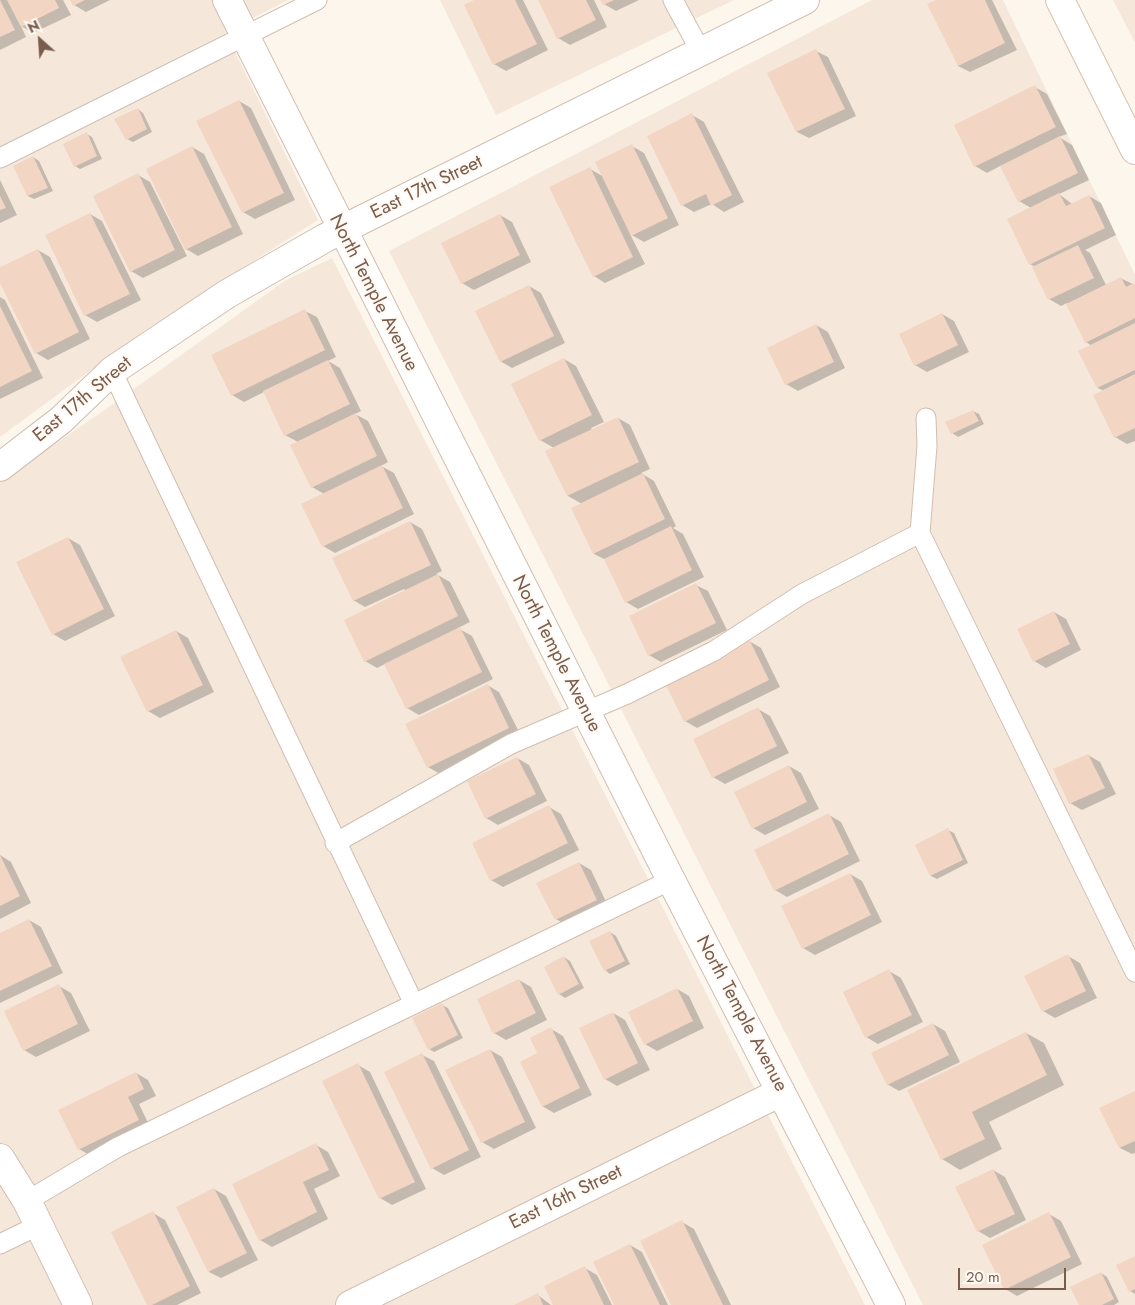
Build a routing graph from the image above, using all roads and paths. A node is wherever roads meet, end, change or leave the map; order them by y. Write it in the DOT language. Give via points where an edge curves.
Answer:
graph roads {
  1 [pos="226,0"];
  2 [pos="317,0"];
  3 [pos="673,0"];
  4 [pos="805,0"];
  5 [pos="1060,0"];
  6 [pos="244,36"];
  7 [pos="700,52"];
  8 [pos="1133,140"];
  9 [pos="0,158"];
  10 [pos="342,230"];
  11 [pos="112,371"];
  12 [pos="926,418"];
  13 [pos="0,467"];
  14 [pos="920,533"];
  15 [pos="586,713"];
  16 [pos="335,843"];
  17 [pos="671,880"];
  18 [pos="1135,972"];
  19 [pos="414,1004"];
  20 [pos="781,1092"];
  21 [pos="0,1158"];
  22 [pos="27,1201"];
  23 [pos="39,1225"];
  24 [pos="0,1244"];
  25 [pos="78,1305"];
  26 [pos="350,1305"];
  27 [pos="891,1305"];
  1 -- 6 [label="street, North Temple Avenue"];
  2 -- 6 [label="lane"];
  3 -- 7 [label="lane"];
  4 -- 7 [label="street, East 17th Street"];
  5 -- 8 [label="street"];
  6 -- 9 [label="lane"];
  6 -- 10 [label="street, North Temple Avenue"];
  7 -- 10 [label="street, East 17th Street"];
  10 -- 11 [label="street, East 17th Street" via="241,286"];
  10 -- 15 [label="street, North Temple Avenue"];
  11 -- 13 [label="street, East 17th Street" via="61,420"];
  11 -- 16 [label="lane"];
  12 -- 14 [label="lane"];
  14 -- 15 [label="lane" via="802,594 714,651"];
  14 -- 18 [label="lane"];
  15 -- 16 [label="lane" via="512,744"];
  15 -- 17 [label="street, North Temple Avenue"];
  16 -- 19 [label="lane"];
  17 -- 19 [label="lane"];
  17 -- 20 [label="street, North Temple Avenue"];
  19 -- 22 [label="lane" via="118,1147"];
  20 -- 26 [label="street, East 16th Street"];
  20 -- 27 [label="street, North Temple Avenue"];
  21 -- 22 [label="street"];
  22 -- 23 [label="street"];
  23 -- 24 [label="lane"];
  23 -- 25 [label="street"];
}
